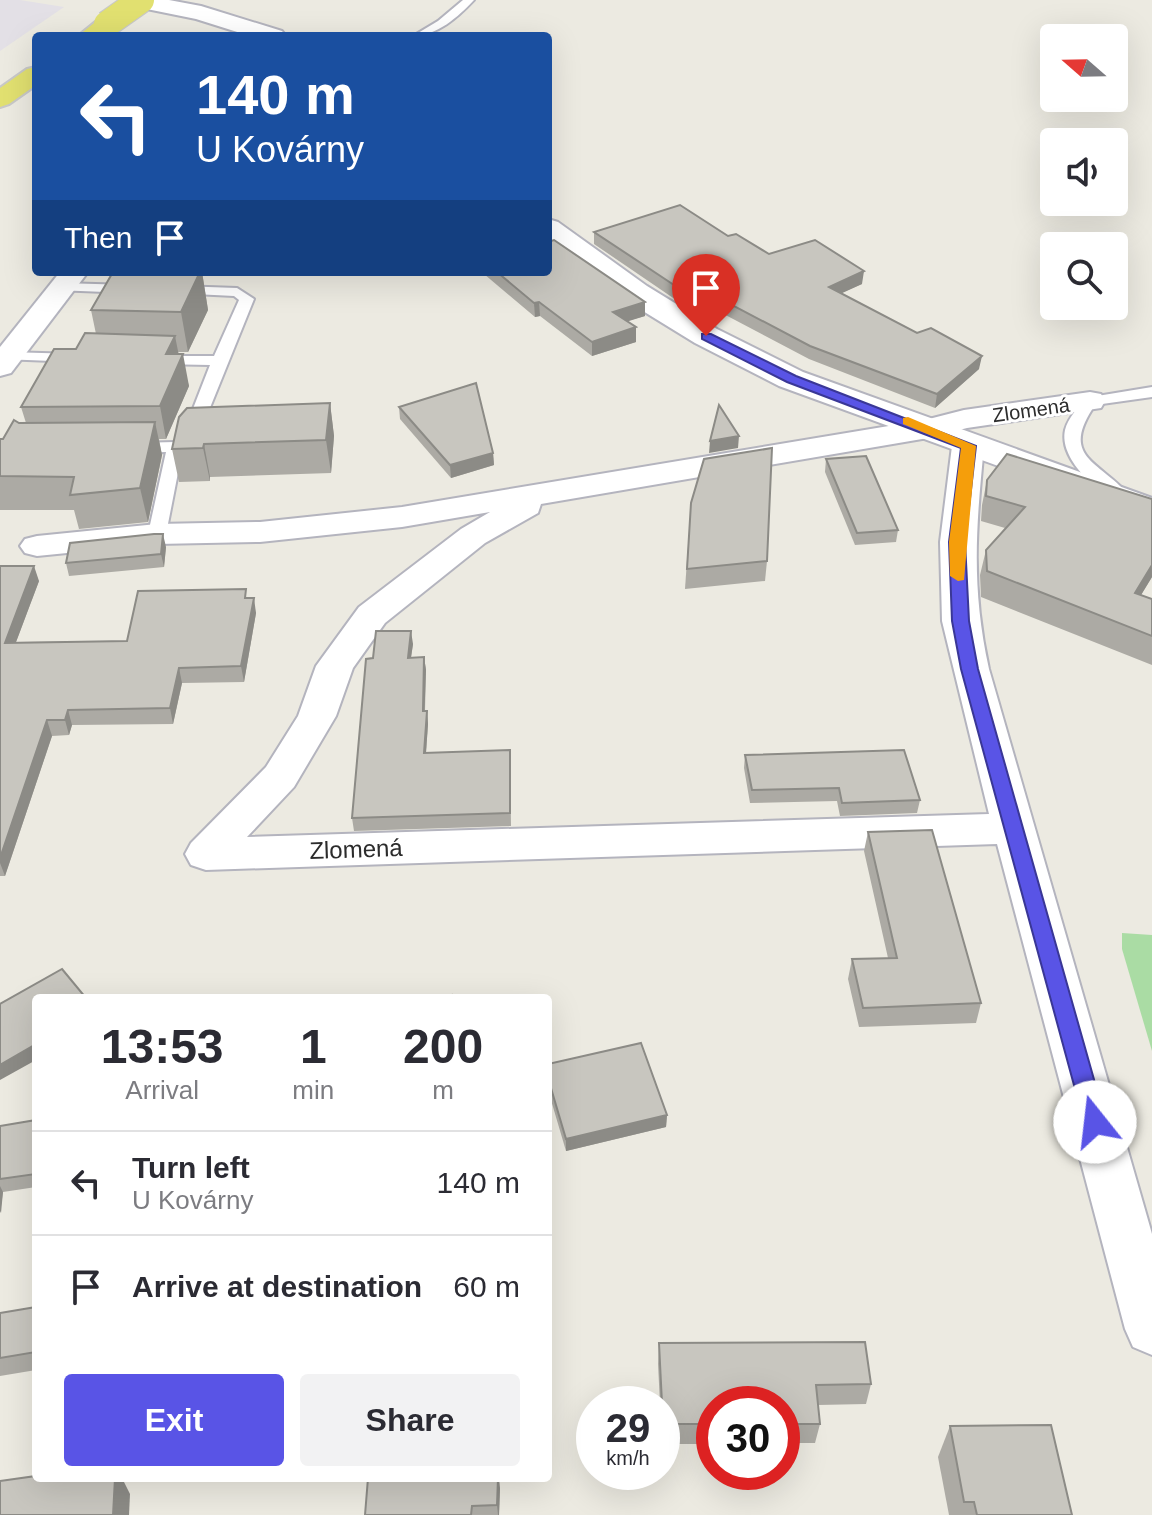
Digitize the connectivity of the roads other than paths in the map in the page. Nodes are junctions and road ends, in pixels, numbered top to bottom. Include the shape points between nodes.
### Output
1 (135, 0) edge
2 (141, 0) edge
3 (469, 0) edge
4 (99, 30) edge
5 (261, 32) edge
6 (425, 32) edge
7 (32, 77) edge
8 (0, 99) edge
9 (552, 231) edge
10 (67, 279) edge
11 (94, 358) edge
12 (141, 360) edge
13 (219, 361) junction
14 (3, 362) edge
15 (1152, 392) edge
16 (1090, 401) junction
17 (928, 429) junction
18 (968, 446) junction
19 (175, 447) junction
20 (116, 448) edge
21 (546, 494) junction
22 (1144, 508) edge
23 (157, 534) junction
24 (37, 546) dead end
25 (1013, 828) junction
26 (1152, 1329) edge

1 - 5 street
2 - 4 main road, bridge
3 - 6 lane
7 - 8 main road
9 - 17 street via 706,336 791,379
10 - 13 lane via 244,294 247,299
10 - 14 street
11 - 14 lane
12 - 13 lane
13 - 19 lane via 204,420
15 - 16 lane
16 - 17 street, Zlomená
16 - 22 lane via 1073,429 1074,452 1093,474
17 - 18 street
17 - 21 street, Zlomená
18 - 22 street
18 - 25 street via 957,542 960,621
19 - 20 lane
19 - 23 lane
21 - 23 street, Zlomená via 276,530
21 - 25 street, Zlomená via 473,536 372,615 335,666 317,716 280,777 206,854
23 - 24 street, Zlomená
25 - 26 street

